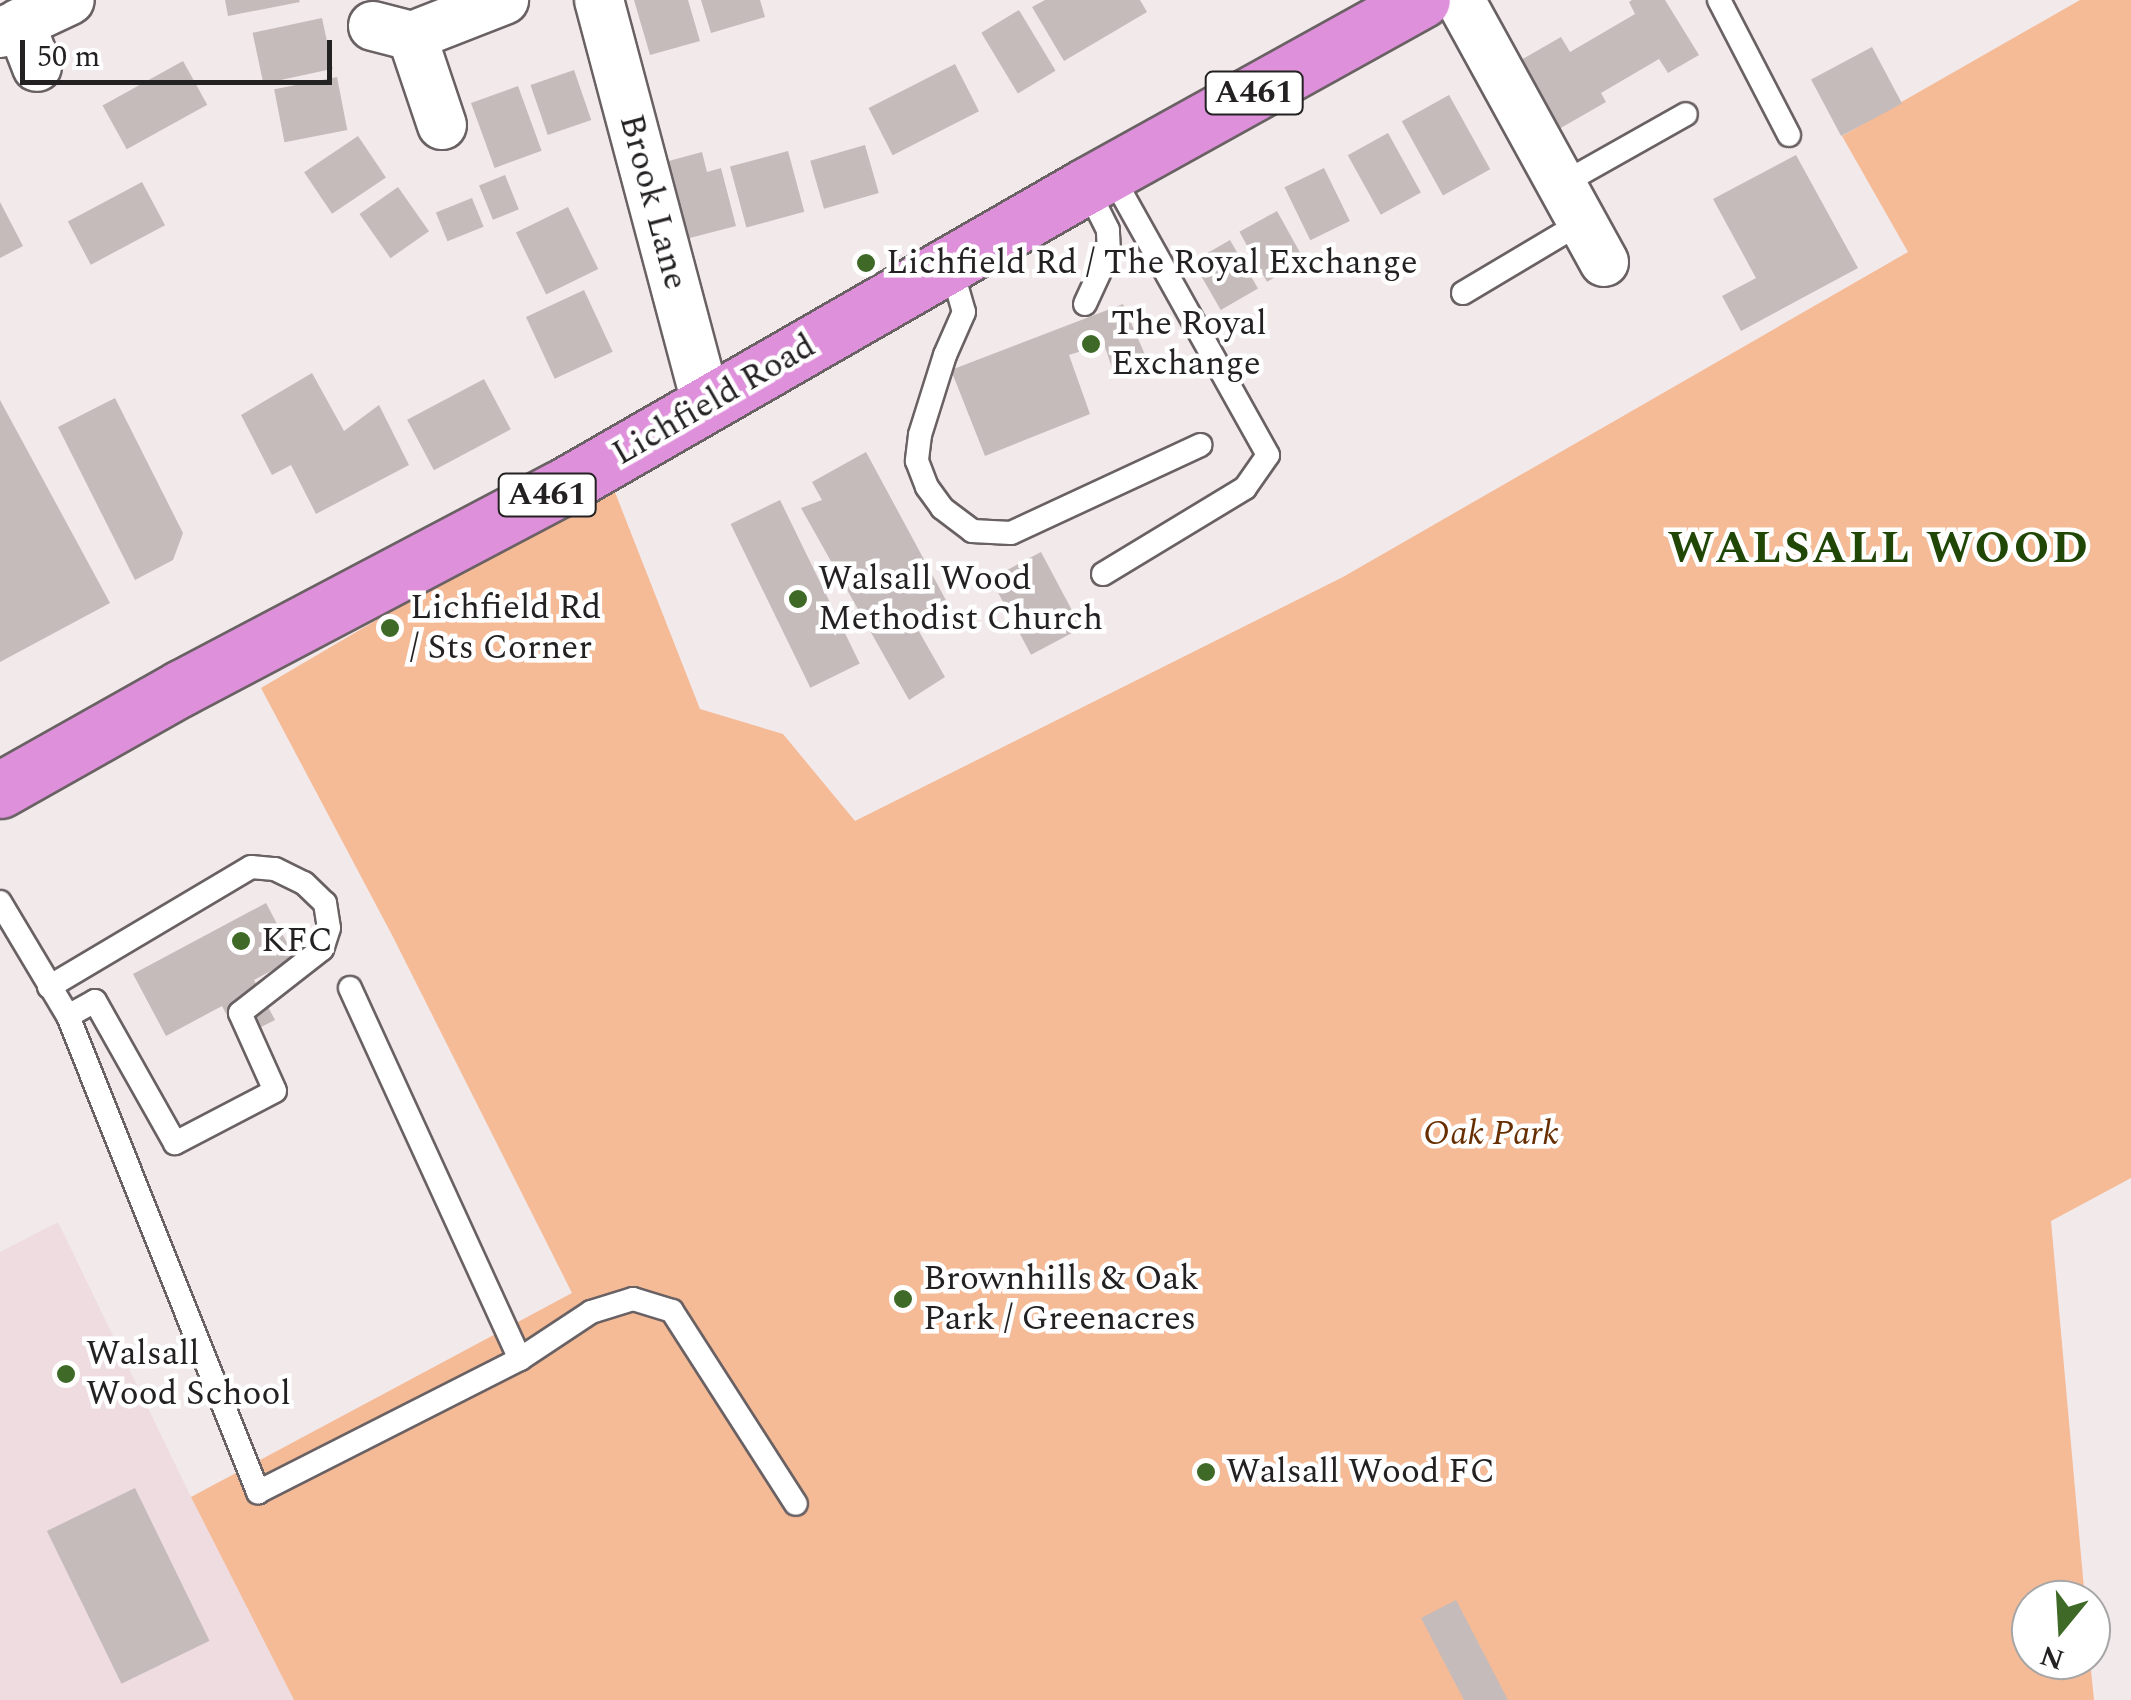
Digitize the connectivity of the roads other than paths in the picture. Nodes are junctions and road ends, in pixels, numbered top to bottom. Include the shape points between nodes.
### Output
1 (70, 0) edge
2 (504, 0) edge
3 (599, 0) edge
4 (1422, 0) edge
5 (1460, 0) edge
6 (1719, 0) edge
7 (10, 28) edge
8 (37, 67) dead end
9 (1686, 114) dead end
10 (442, 125) dead end
11 (1788, 135) dead end
12 (1098, 180) junction
13 (1583, 223) junction
14 (951, 267) junction
15 (1463, 293) dead end
16 (1085, 304) dead end
17 (706, 403) junction
18 (1201, 445) dead end
19 (1102, 574) dead end
20 (0, 790) edge
21 (0, 902) edge
22 (48, 987) junction
23 (350, 988) dead end
24 (68, 1016) junction
25 (520, 1358) junction
26 (796, 1504) dead end

1 - 7 street
2 - 10 street via 392,31
3 - 17 street, Brook Lane
4 - 12 highway, Lichfield Road / A461
5 - 13 street
6 - 11 lane
7 - 8 street
9 - 13 lane
12 - 14 highway, Lichfield Road / A461
12 - 16 lane via 1109,252
12 - 19 lane via 1268,454 1245,488
13 - 15 lane
14 - 17 highway, Lichfield Road / A461
14 - 18 lane via 964,312 944,356 917,461 942,508 972,530 1011,533
17 - 20 highway, Lichfield Road / A461
21 - 22 lane
22 - 24 lane
22 - 24 lane via 251,867 304,882 325,902 329,928 322,948 240,1012 275,1091 175,1143 94,1001
23 - 25 lane
24 - 25 lane via 258,1492
25 - 26 lane via 592,1312 633,1300 672,1310

